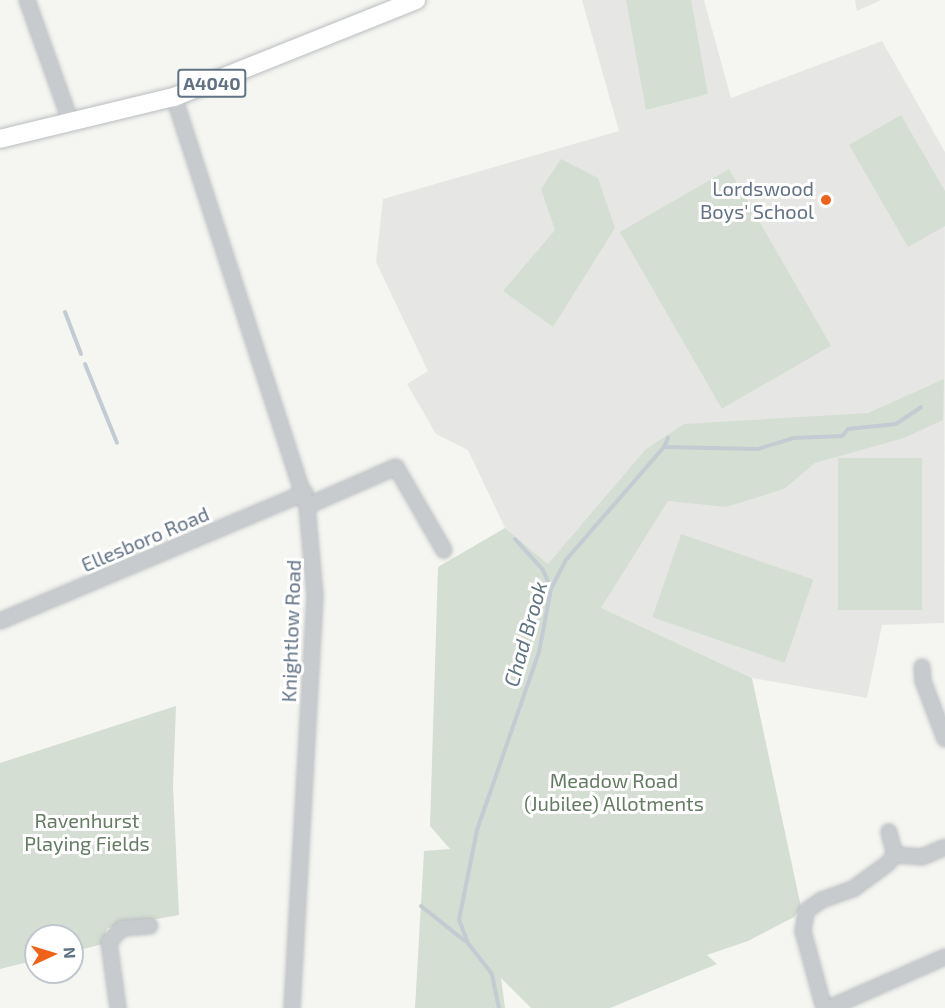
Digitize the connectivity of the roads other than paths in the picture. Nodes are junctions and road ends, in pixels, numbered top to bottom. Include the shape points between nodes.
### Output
1 (27, 0) edge
2 (416, 0) edge
3 (174, 96) junction
4 (71, 123) junction
5 (0, 139) edge
6 (306, 499) junction
7 (444, 550) dead end
8 (0, 621) edge
9 (922, 667) dead end
10 (945, 740) edge
11 (889, 832) dead end
12 (945, 848) edge
13 (895, 855) junction
14 (150, 926) dead end
15 (945, 957) edge
16 (118, 1008) edge
17 (292, 1008) edge
18 (824, 1008) edge
19 (829, 1008) edge

1 - 4 street
2 - 3 main road, A4040
3 - 4 main road, A4040
3 - 6 street, Knightlow Road
4 - 5 main road, A4040
6 - 7 street, Ellesboro Road via 402,463
6 - 8 street, Ellesboro Road
6 - 17 street, Knightlow Road via 315,596
9 - 10 street via 923,681
11 - 13 street
12 - 13 street via 922,857
13 - 18 street via 853,889 822,900 806,912 803,931
14 - 16 street via 122,928 110,942
15 - 19 street

